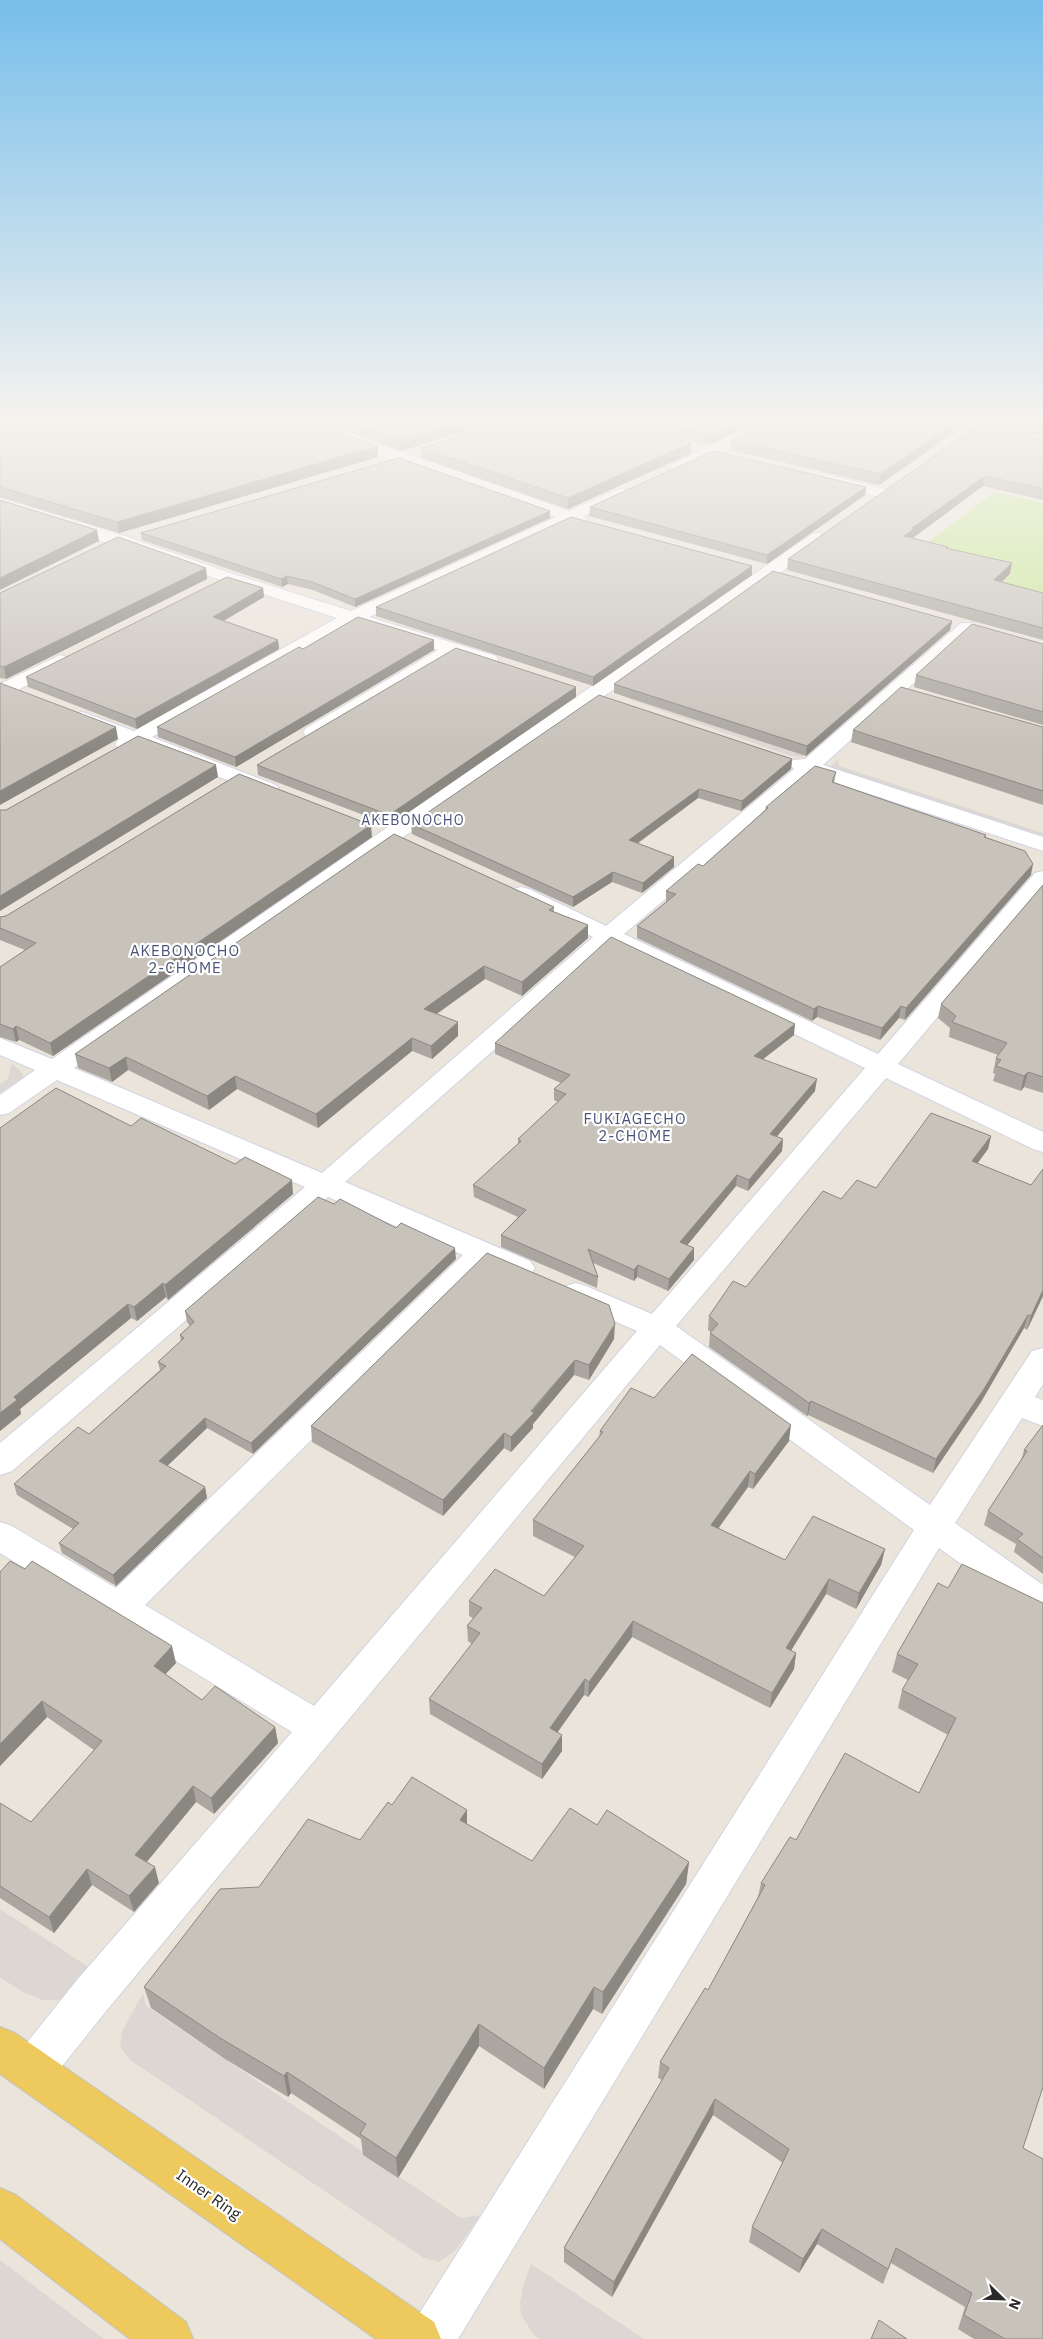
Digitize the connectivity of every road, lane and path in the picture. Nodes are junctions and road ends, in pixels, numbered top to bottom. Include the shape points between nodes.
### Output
1 (94, 532) edge
2 (147, 532) edge
3 (535, 532) edge
4 (829, 532) edge
5 (119, 540) junction
6 (102, 548) edge
7 (753, 567) edge
8 (778, 574) junction
9 (227, 578) junction
10 (200, 591) edge
11 (353, 617) junction
12 (967, 627) edge
13 (454, 648) junction
14 (77, 652) edge
15 (510, 667) edge
16 (13, 695) edge
17 (62, 710) edge
18 (135, 739) junction
19 (296, 742) edge
20 (109, 753) edge
21 (778, 757) edge
22 (262, 762) edge
23 (808, 767) junction
24 (229, 782) junction
25 (291, 797) edge
26 (363, 824) edge
27 (401, 839) junction
28 (1043, 844) edge
29 (1043, 878) edge
30 (501, 885) edge
31 (609, 935) junction
32 (0, 1046) edge
33 (880, 1065) junction
34 (55, 1069) junction
35 (0, 1107) edge
36 (1043, 1143) edge
37 (326, 1184) junction
38 (483, 1252) junction
39 (656, 1328) junction
40 (1043, 1359) edge
41 (1030, 1408) edge
42 (0, 1462) edge
43 (934, 1527) junction
44 (0, 1536) edge
45 (1043, 1604) edge
46 (119, 1608) junction
47 (318, 1728) junction
48 (16, 2059) edge
49 (0, 2212) edge
50 (169, 2339) edge
51 (417, 2339) edge
52 (431, 2339) edge

1 - 5 street
2 - 5 street
3 - 11 street
4 - 8 street
5 - 6 street
5 - 9 street
7 - 8 street
8 - 27 street via 595,695
9 - 10 street
9 - 11 street
11 - 13 street
11 - 18 street
12 - 23 street via 905,692
13 - 15 street
13 - 19 street
14 - 16 street
17 - 18 street
18 - 20 street
18 - 24 street
21 - 23 street
22 - 24 street
23 - 28 street
23 - 31 street
24 - 25 street
26 - 27 street
27 - 34 street
29 - 33 street
30 - 31 street
31 - 33 street
31 - 37 street
32 - 34 street
33 - 36 street
33 - 39 street
34 - 35 street
34 - 37 street
37 - 38 street
37 - 42 street
38 - 39 street
38 - 46 street
39 - 43 street
39 - 47 street
40 - 41 street
41 - 43 street
43 - 45 street
43 - 52 street
44 - 46 street
46 - 47 street
47 - 48 street via 92,1995
48 - 51 main road, Inner Ring
49 - 50 main road

